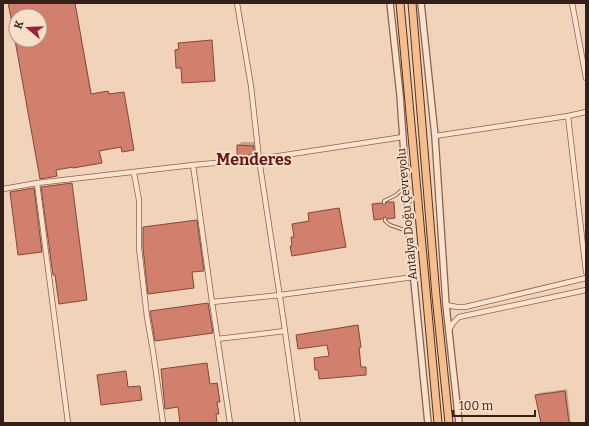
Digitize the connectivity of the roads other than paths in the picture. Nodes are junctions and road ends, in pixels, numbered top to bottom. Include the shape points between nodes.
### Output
1 (237, 3) edge
2 (390, 3) edge
3 (400, 3) edge
4 (412, 3) edge
5 (421, 3) edge
6 (572, 3) edge
7 (586, 78) edge
8 (586, 112) edge
9 (568, 116) junction
10 (435, 136) junction
11 (403, 137) junction
12 (259, 159) junction
13 (193, 165) junction
14 (134, 173) junction
15 (37, 183) junction
16 (406, 185) junction
17 (3, 189) edge
18 (384, 203) dead end
19 (385, 219) dead end
20 (410, 232) junction
21 (586, 272) edge
22 (414, 277) junction
23 (586, 278) edge
24 (586, 290) edge
25 (280, 294) junction
26 (212, 302) junction
27 (446, 305) junction
28 (449, 330) junction
29 (285, 331) junction
30 (217, 339) junction
31 (68, 423) edge
32 (162, 423) edge
33 (230, 423) edge
34 (298, 423) edge
35 (428, 423) edge
36 (438, 423) edge
37 (449, 423) edge
38 (459, 423) edge

1 - 12 street via 251,86
2 - 11 street
3 - 36 main road, Antalya Doğu Çevreyolu
4 - 37 main road, Antalya Doğu Çevreyolu
5 - 10 street
6 - 7 street
8 - 9 street
9 - 10 street
9 - 21 street
10 - 27 street
11 - 12 street
11 - 16 street
12 - 13 street
12 - 25 street
13 - 14 street
13 - 26 street
14 - 15 street
14 - 32 street via 139,200 139,248
15 - 17 street
15 - 31 street
16 - 18 lane
16 - 20 street
19 - 20 lane via 390,225
20 - 22 street
22 - 25 street
22 - 35 street
23 - 27 street via 465,307
24 - 28 street via 459,317
25 - 26 street
25 - 29 street
26 - 30 street
27 - 28 street
28 - 38 street
29 - 30 street
29 - 34 street
30 - 33 street

